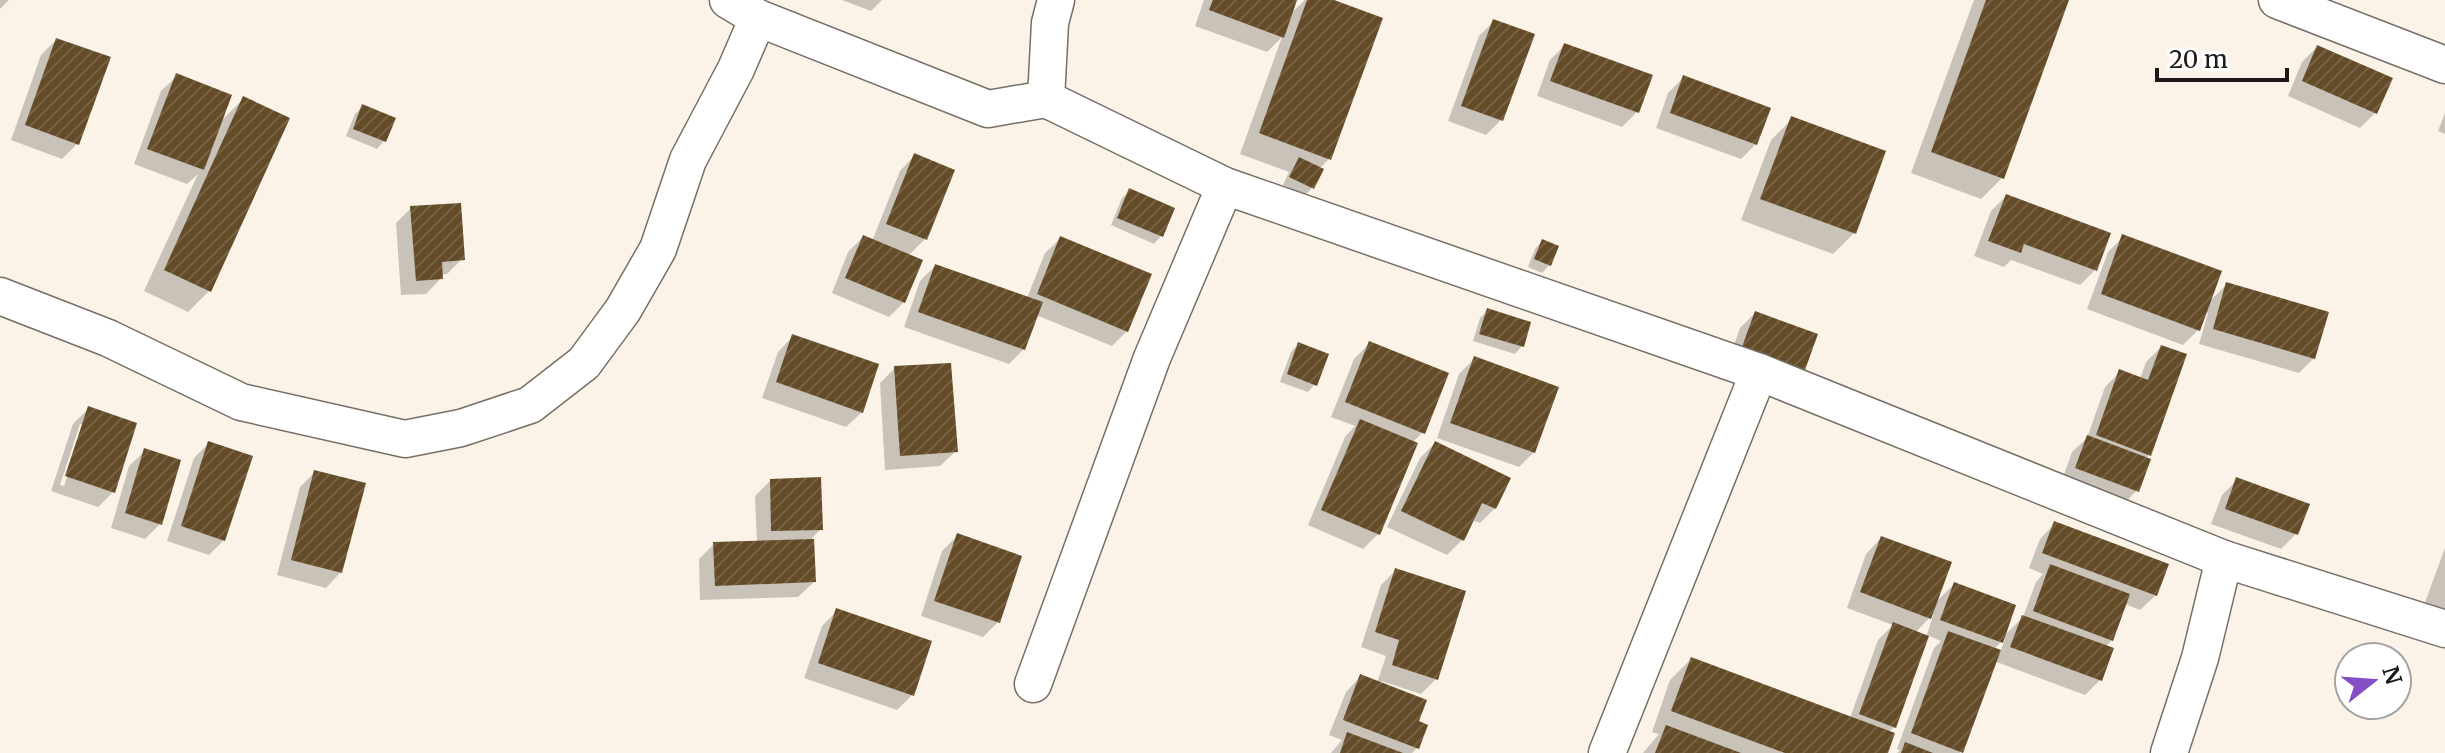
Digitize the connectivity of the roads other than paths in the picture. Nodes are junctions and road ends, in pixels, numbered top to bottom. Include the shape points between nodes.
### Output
1 (1056, 0) edge
2 (2277, 0) edge
3 (743, 9) edge
4 (2445, 65) edge
5 (1046, 99) junction
6 (1225, 186) junction
7 (0, 296) edge
8 (1759, 372) junction
9 (2224, 559) junction
10 (2445, 629) edge
11 (1033, 684) dead end
12 (1607, 753) edge
13 (2169, 753) edge

1 - 5 street
2 - 4 street
3 - 5 street via 988,109
3 - 7 street via 736,69 688,160 658,249 584,363 530,405 461,428 405,439 241,402 108,338
5 - 6 street
6 - 8 street
6 - 11 street via 1152,358
8 - 9 street
8 - 12 street
9 - 10 street
9 - 13 street

